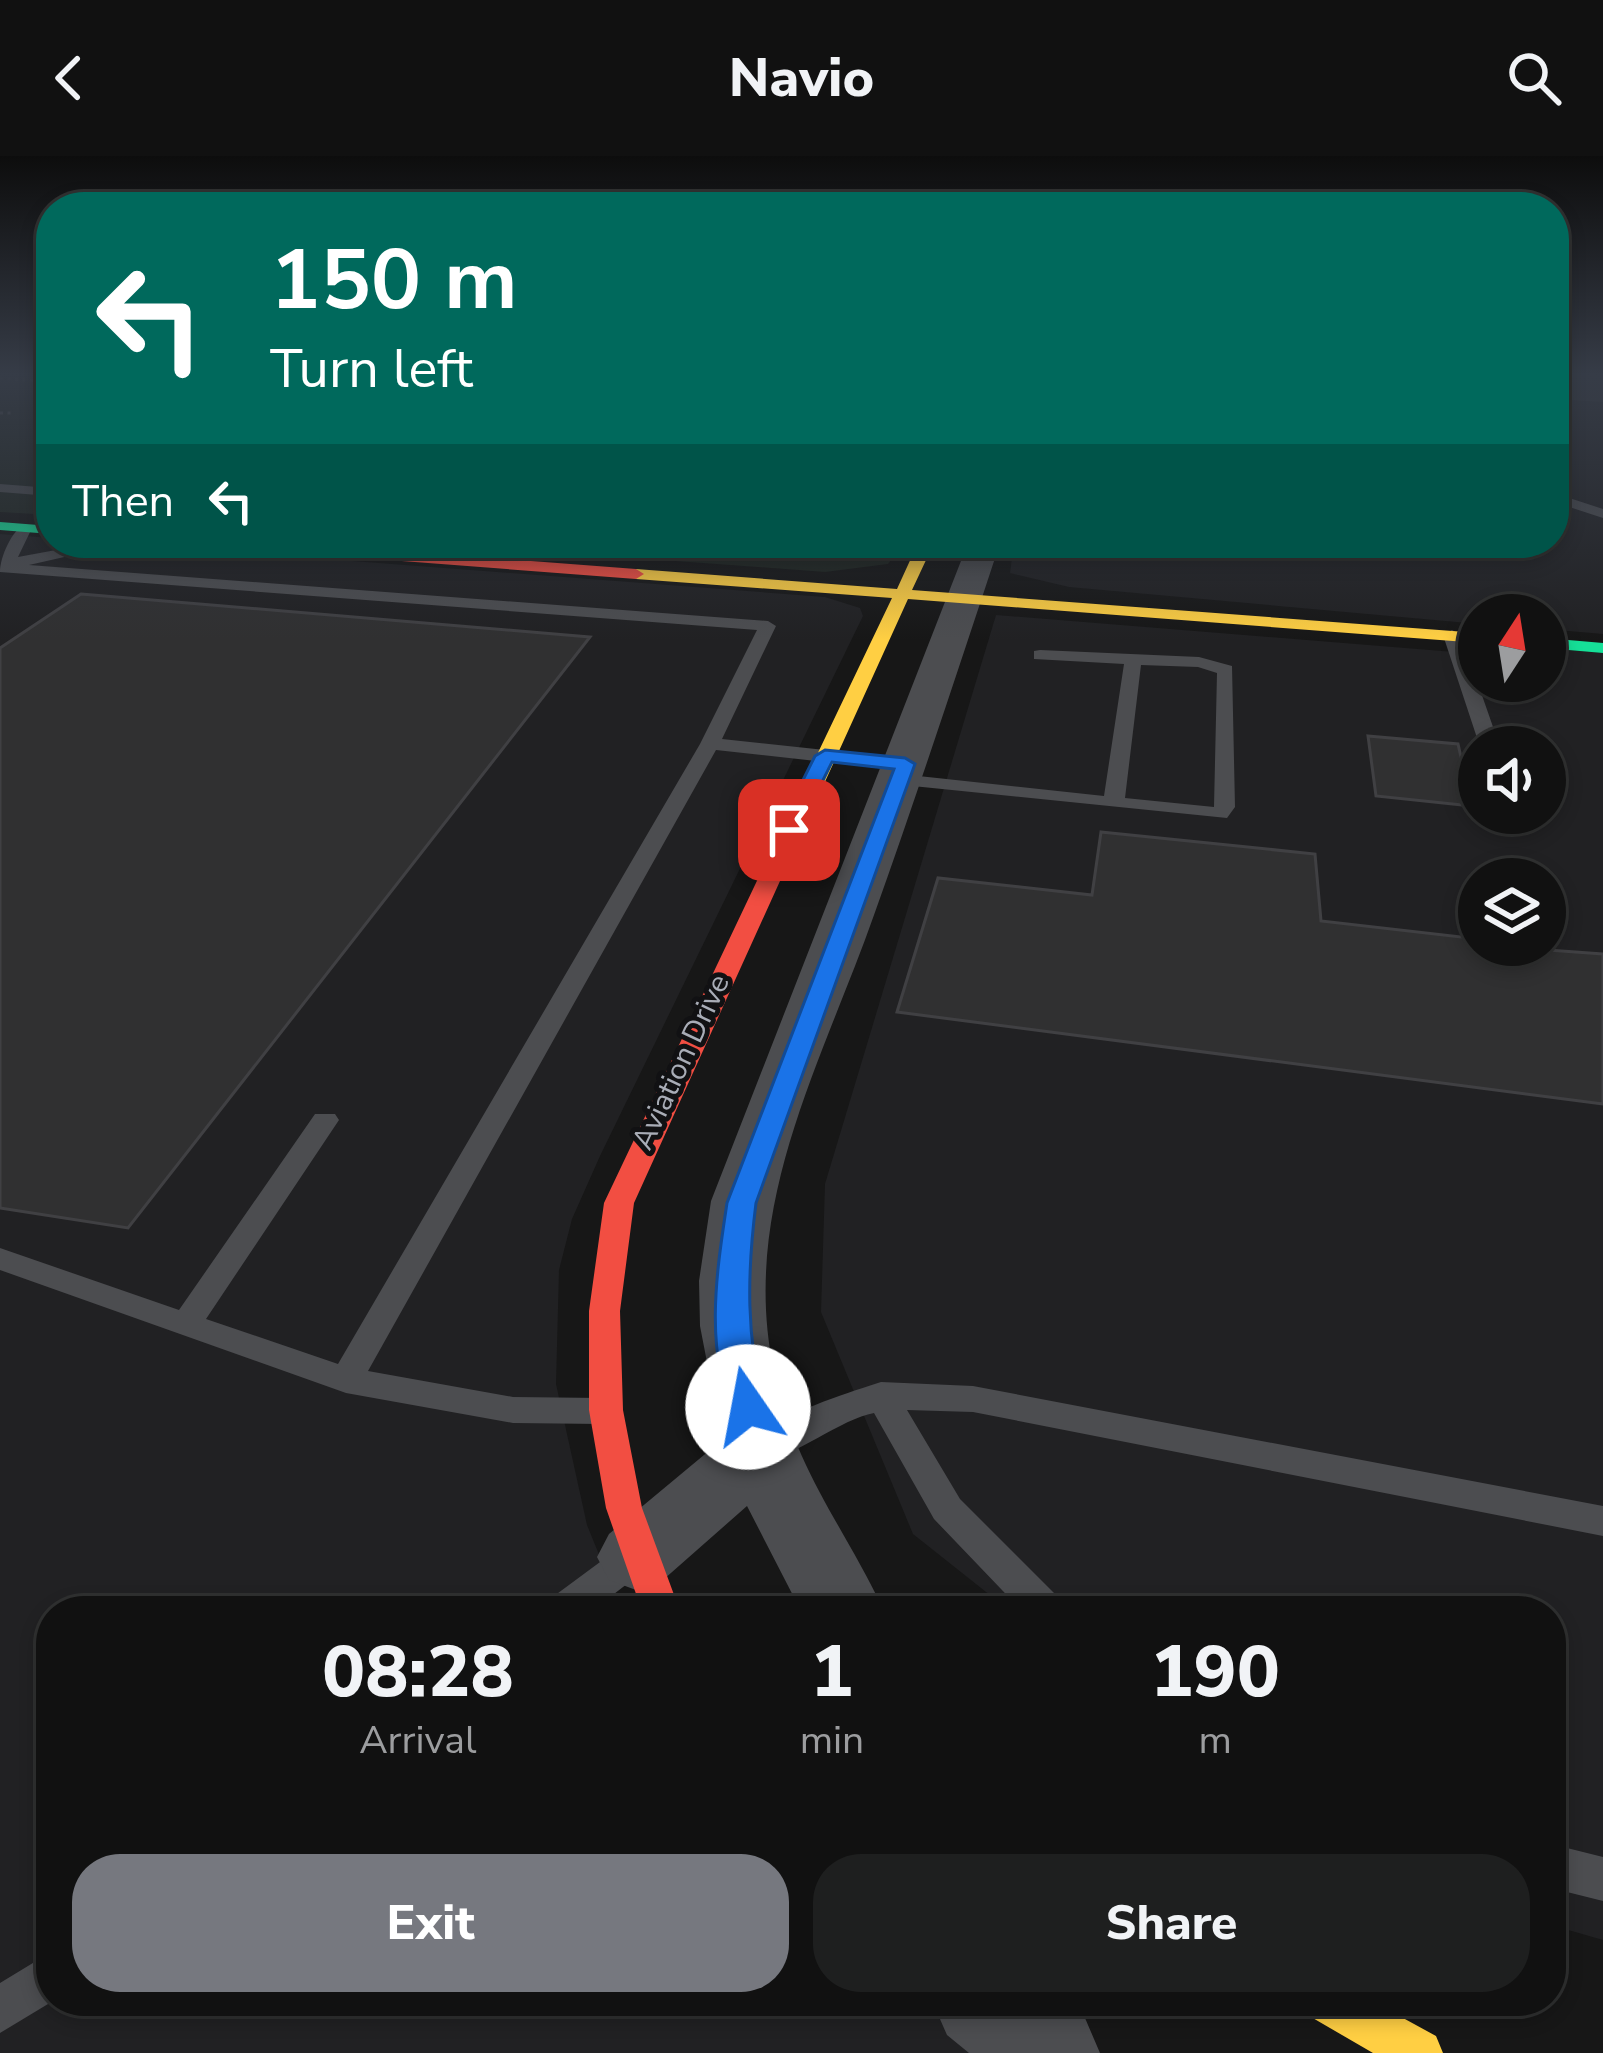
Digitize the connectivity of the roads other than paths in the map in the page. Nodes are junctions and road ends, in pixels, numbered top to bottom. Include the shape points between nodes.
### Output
1 (0, 488) edge
2 (36, 491) edge
3 (1569, 502) edge
4 (1603, 514) edge
5 (26, 528) edge
6 (43, 558) edge
7 (436, 558) edge
8 (918, 558) edge
9 (979, 558) edge
10 (3, 566) edge
11 (900, 592) junction
12 (965, 598) junction
13 (1458, 635) edge
14 (1566, 645) edge
15 (1603, 648) edge
16 (1040, 655) dead end
17 (1133, 660) junction
18 (710, 744) junction
19 (825, 756) junction
20 (903, 772) junction
21 (1114, 800) junction
22 (326, 1120) dead end
23 (0, 1259) edge
24 (186, 1324) junction
25 (346, 1380) junction
26 (881, 1395) junction
27 (602, 1411) junction
28 (759, 1452) junction
29 (1603, 1521) edge
30 (648, 1584) edge
31 (610, 1596) edge
32 (834, 1596) edge
33 (1032, 1596) edge
34 (1566, 1870) edge
35 (1603, 1880) edge
36 (36, 1985) edge
37 (0, 2010) edge
38 (1001, 2016) edge
39 (1354, 2016) edge
40 (1050, 2053) edge
41 (1419, 2053) edge

1 - 2 lane
3 - 4 lane
5 - 10 lane
6 - 10 lane
7 - 11 street
8 - 11 street, Aviation Drive
9 - 12 street
10 - 18 lane via 768,626
11 - 12 street
11 - 19 street, Aviation Drive
12 - 13 street
12 - 20 street
14 - 15 street
16 - 17 lane
17 - 21 lane
17 - 21 lane via 1226,670 1226,808 1220,814
18 - 19 lane
18 - 25 lane
19 - 20 street
19 - 27 street, Aviation Drive via 619,1203 601,1284
20 - 21 lane
20 - 28 street via 742,1203 731,1278 736,1361
22 - 24 lane
23 - 24 lane
24 - 25 lane
25 - 27 lane via 513,1410
26 - 28 lane via 833,1408
26 - 29 lane via 973,1400
26 - 33 lane via 947,1509
27 - 30 street, Aviation Drive via 607,1454
28 - 30 street
28 - 32 street
30 - 31 lane
34 - 35 lane
36 - 37 lane
38 - 40 street
39 - 41 street

